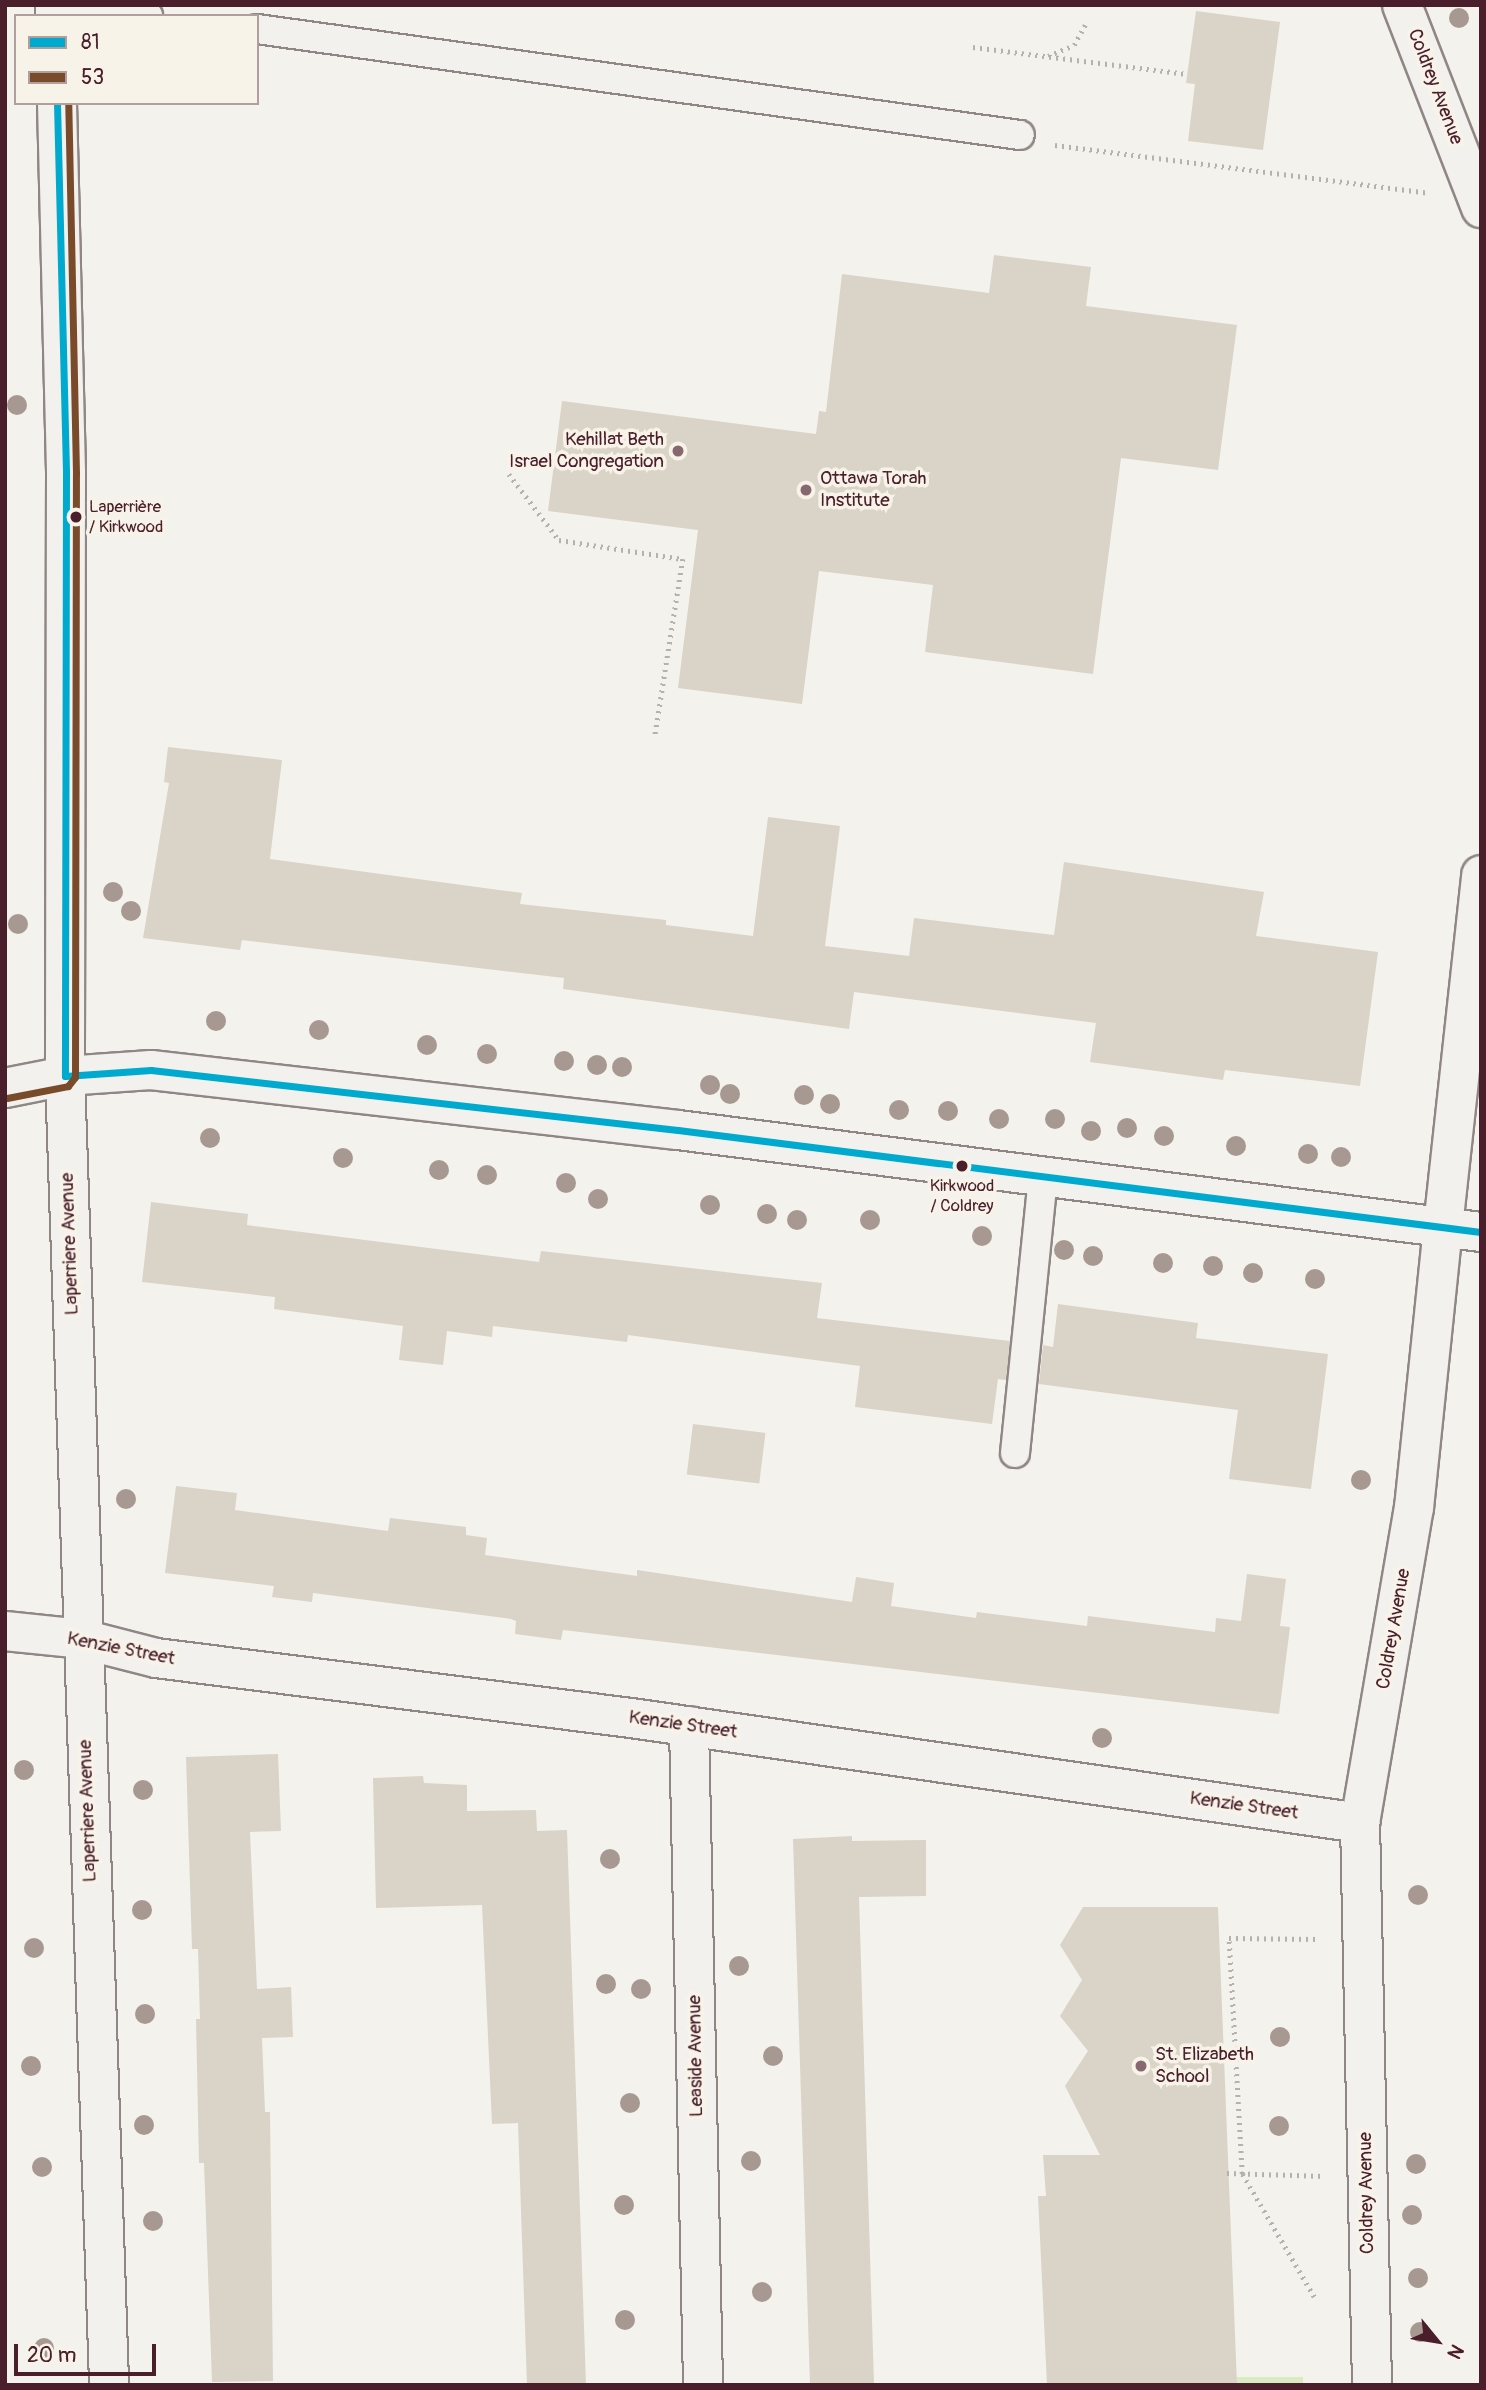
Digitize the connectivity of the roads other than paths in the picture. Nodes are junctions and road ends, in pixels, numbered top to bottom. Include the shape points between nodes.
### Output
1 (64, 5) edge
2 (1402, 5) edge
3 (133, 14) edge
4 (259, 29) edge
5 (57, 105) edge
6 (1020, 135) road end
7 (1480, 204) edge
8 (1481, 875) edge
9 (1477, 939) edge
10 (65, 1076) junction
11 (5, 1088) edge
12 (1042, 1176) junction
13 (1443, 1227) junction
14 (1481, 1232) edge
15 (1015, 1453) dead end
16 (5, 1631) edge
17 (82, 1639) junction
18 (689, 1726) junction
19 (1360, 1823) junction
20 (108, 2385) edge
21 (702, 2385) edge
22 (1372, 2385) edge

1 - 3 lane
2 - 7 street, Coldrey Avenue
4 - 6 lane
5 - 10 street, Laperriere Avenue via 66,473
8 - 9 street, Coldrey Avenue
9 - 13 street, Coldrey Avenue
10 - 11 street
10 - 12 street via 151,1070
10 - 17 street, Laperriere Avenue
12 - 13 street
12 - 15 lane
13 - 14 street
13 - 19 street, Coldrey Avenue via 1414,1508
16 - 17 street, Kenzie Street
17 - 18 street, Kenzie Street via 156,1658
17 - 20 street, Laperriere Avenue
18 - 19 street, Kenzie Street
18 - 21 street, Leaside Avenue
19 - 22 street, Coldrey Avenue

